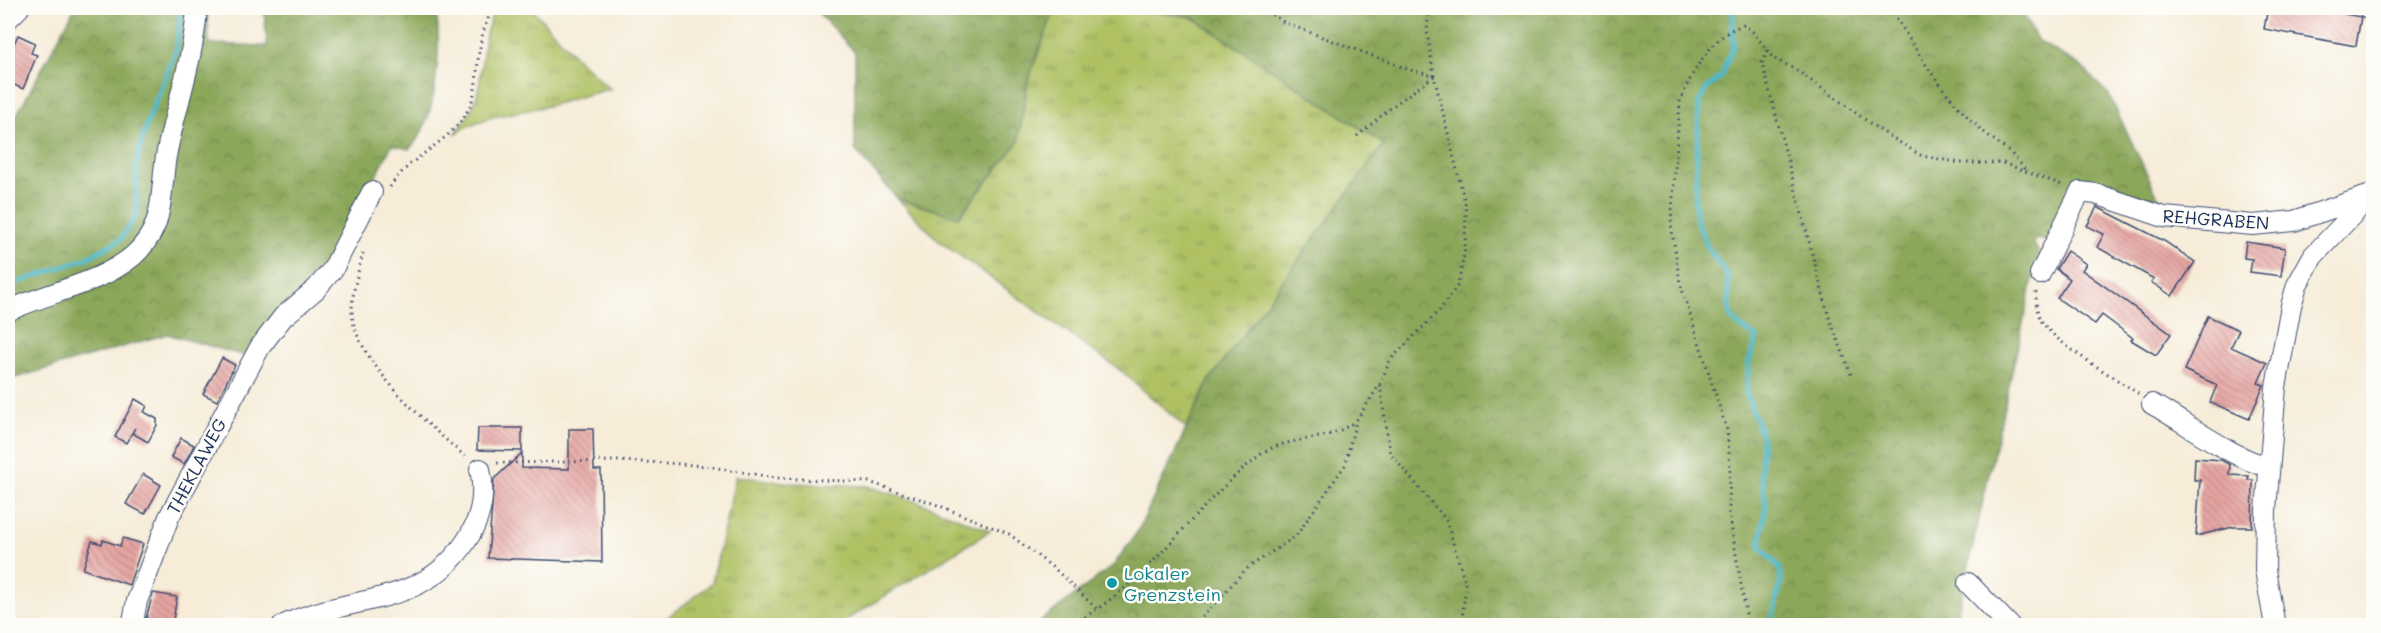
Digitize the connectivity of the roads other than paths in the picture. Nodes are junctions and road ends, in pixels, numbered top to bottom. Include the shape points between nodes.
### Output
1 (19, 8) edge
2 (197, 8) edge
3 (2368, 8) edge
4 (2373, 8) edge
5 (8, 19) edge
6 (372, 192) road end
7 (2372, 194) edge
8 (2040, 274) road end
9 (8, 311) edge
10 (2152, 404) road end
11 (2269, 466) junction
12 (480, 469) road end
13 (1968, 583) dead end
14 (132, 626) edge
15 (282, 626) edge
16 (2010, 626) edge
17 (2275, 626) edge

1 - 5 street
2 - 9 street via 156,223 146,243 112,269
3 - 4 street
6 - 14 street, THEKLAWEG via 333,269 283,317 260,347 169,517
7 - 8 street, REHGRABEN via 2294,221 2253,225 2151,215 2096,194 2080,192
7 - 11 street, REHGRABEN via 2318,250 2297,285 2277,378
10 - 11 street via 2254,463
11 - 17 street, REHGRABEN via 2264,559
12 - 15 street via 482,503 476,525 442,570 411,589 334,607
13 - 16 street

